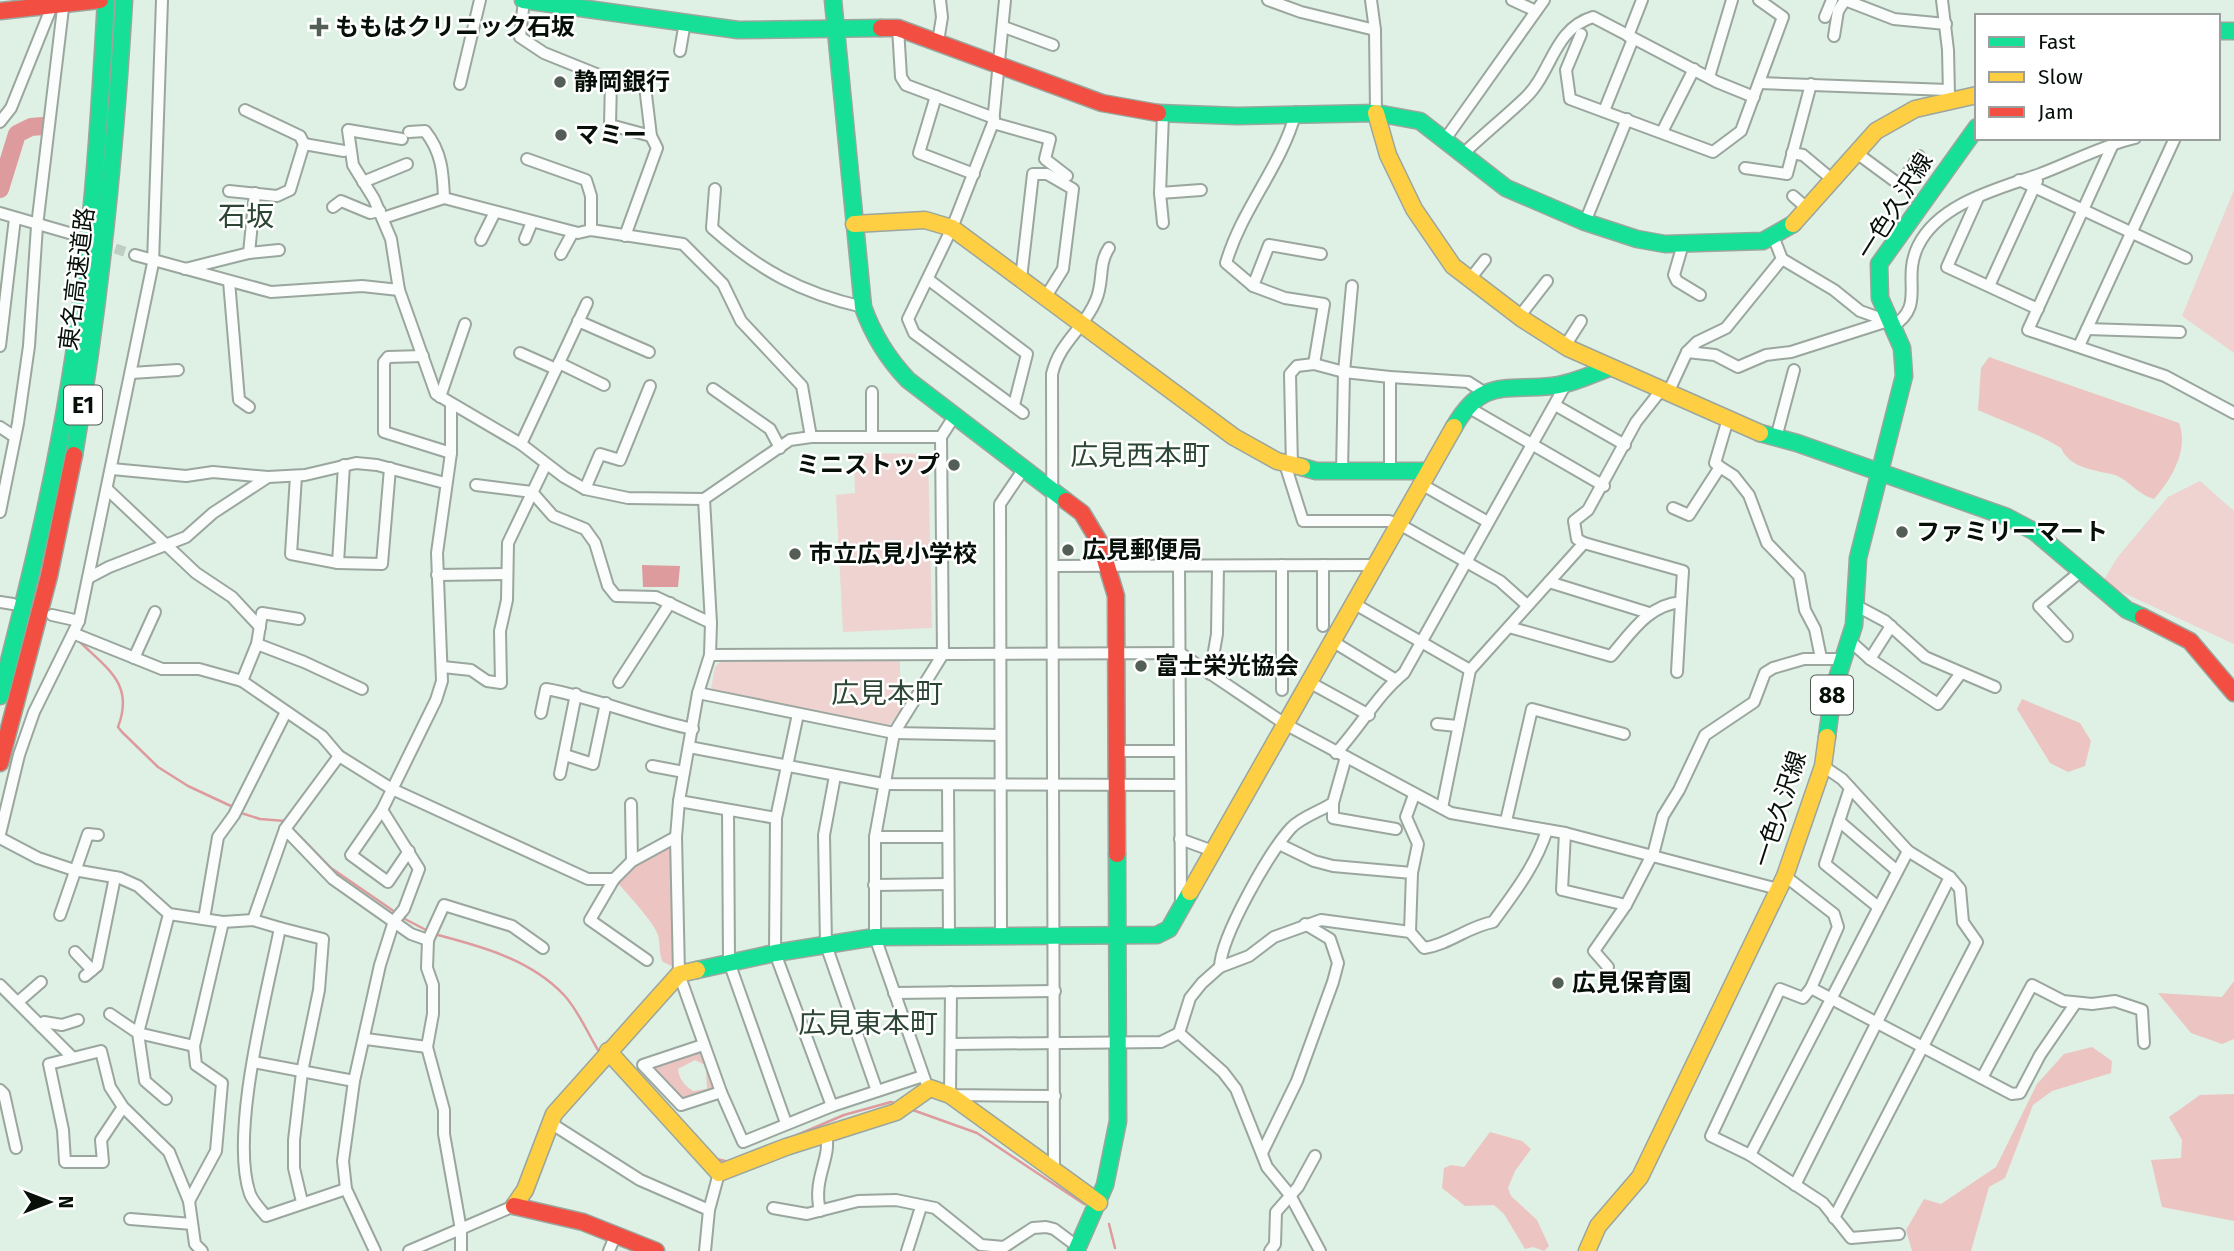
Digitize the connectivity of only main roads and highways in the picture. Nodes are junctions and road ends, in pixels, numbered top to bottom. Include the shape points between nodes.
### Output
1 (100, 0) edge
2 (106, 0) edge
3 (124, 0) edge
4 (524, 0) edge
5 (833, 0) edge
6 (549, 1) edge
7 (60, 3) edge
8 (617, 6) edge
9 (0, 11) edge
10 (836, 28) junction
11 (102, 40) junction
12 (1975, 95) edge
13 (1376, 113) junction
14 (1975, 130) edge
15 (854, 224) junction
16 (1608, 368) junction
17 (1880, 474) junction
18 (1425, 478) junction
19 (2234, 693) edge
20 (0, 696) edge
21 (0, 763) edge
22 (1118, 936) junction
23 (608, 1051) junction
24 (1099, 1203) junction
25 (1077, 1249) edge
26 (656, 1251) edge
27 (1587, 1251) edge

1 - 7 main road
1 - 11 main road
2 - 11 main road
3 - 21 main road, 東名高速道路 / E1 via 107,238 82,408 36,634
4 - 6 main road
5 - 10 main road
6 - 8 main road
7 - 9 main road
8 - 10 main road via 738,30
10 - 13 main road via 898,28 1102,103 1163,114
10 - 15 main road
11 - 20 main road, 東名高速道路 / E1 via 102,97 79,315 61,431
12 - 13 main road via 1949,96 1894,119 1876,131 1790,228 1743,243 1637,239 1585,222 1506,188 1420,121
13 - 16 main road via 1388,155 1414,209 1452,266 1520,317
14 - 17 main road, 一色久沢線 / 88 via 1879,264 1875,282 1903,351 1904,376
15 - 18 main road via 925,220 952,228 1234,437 1288,465 1316,471 1390,471
15 - 22 main road via 863,307 893,365 1082,513 1112,566 1117,653
16 - 17 main road via 1776,438
16 - 18 main road via 1567,382 1482,391 1466,406
17 - 19 main road via 2007,517 2035,533 2127,610 2190,641
17 - 27 main road, 一色久沢線 / 88 via 1856,569 1849,640 1833,691 1823,766 1781,882 1640,1177 1598,1226
18 - 22 main road via 1169,929 1157,935
22 - 23 main road via 875,937 729,962 679,974
22 - 24 main road via 1115,1142
23 - 24 main road via 719,1173 826,1134 865,1129 896,1112 927,1082
23 - 26 main road via 549,1122 525,1190 514,1206 583,1222
24 - 25 main road

